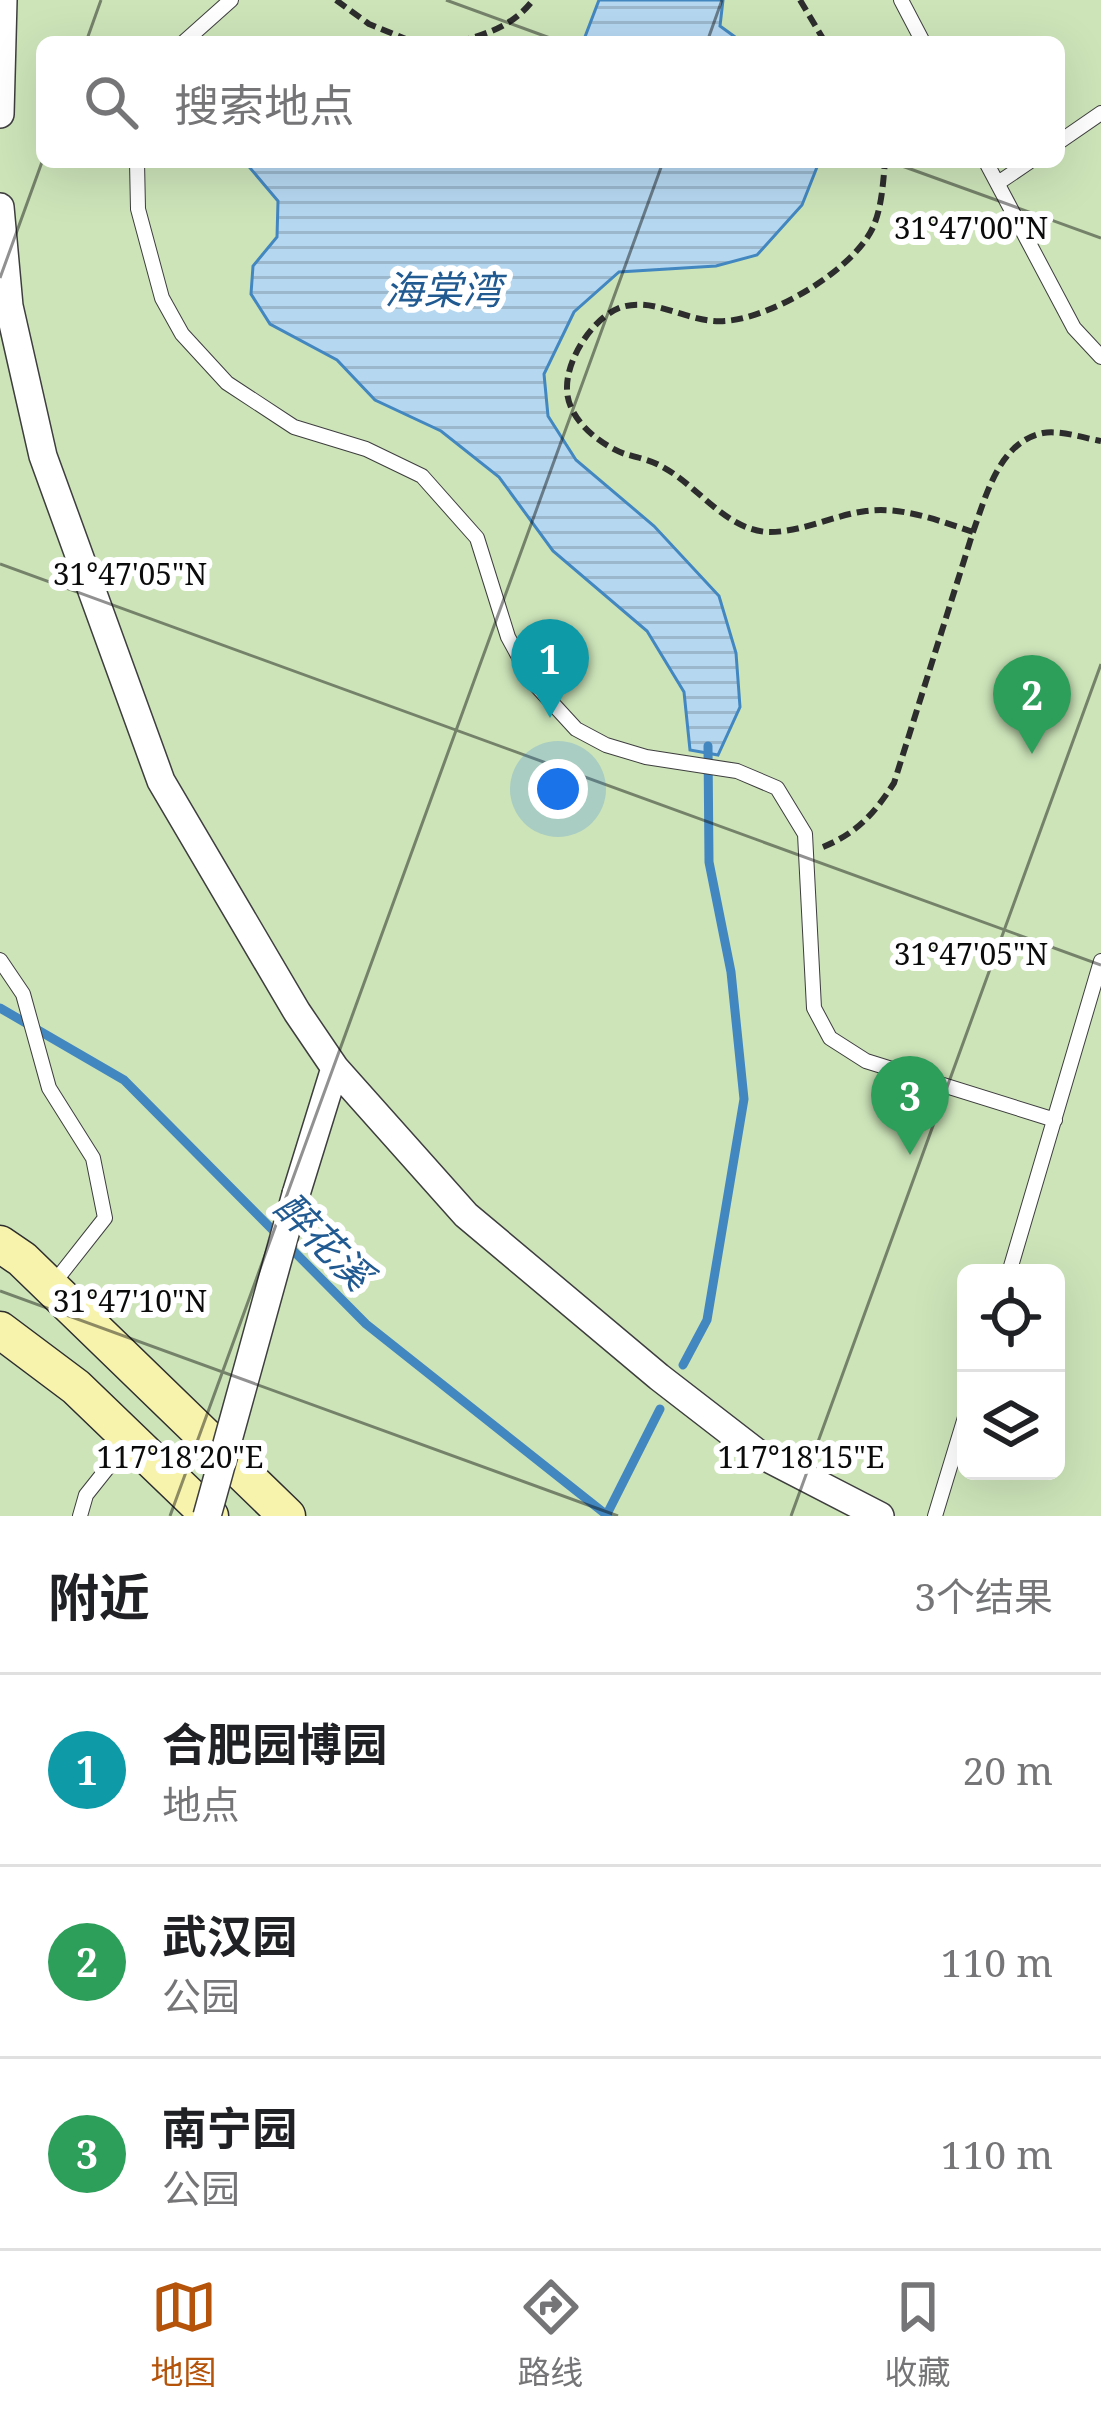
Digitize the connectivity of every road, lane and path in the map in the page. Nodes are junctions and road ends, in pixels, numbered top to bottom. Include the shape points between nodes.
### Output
1 (4, 0) edge
2 (231, 0) edge
3 (336, 0) edge
4 (532, 0) edge
5 (800, 0) edge
6 (901, 0) edge
7 (191, 36) edge
8 (398, 36) edge
9 (480, 36) edge
10 (821, 36) edge
11 (920, 36) edge
12 (1101, 113) edge
13 (0, 114) edge
14 (1065, 138) edge
15 (137, 168) edge
16 (884, 168) edge
17 (989, 168) edge
18 (1020, 168) edge
19 (998, 183) junction
20 (0, 208) edge
21 (1101, 357) edge
22 (1101, 441) edge
23 (973, 532) junction
24 (806, 854) junction
25 (0, 960) edge
26 (1101, 961) edge
27 (335, 1068) junction
28 (1055, 1120) junction
29 (11, 1251) edge
30 (1012, 1264) edge
31 (50, 1287) junction
32 (0, 1330) edge
33 (130, 1440) junction
34 (957, 1444) edge
35 (80, 1516) edge
36 (208, 1516) edge
37 (287, 1516) edge
38 (880, 1516) edge
39 (935, 1516) edge

1 - 13 street
2 - 7 lane
3 - 8 path
4 - 9 path via 518,19
5 - 10 path
6 - 11 lane
12 - 14 lane
15 - 24 lane via 137,209 161,298 227,383 295,427 422,476 477,538 508,637 532,681 576,729 646,757 737,771 777,788 805,834
16 - 23 path via 873,228 842,267 780,305 726,322 641,302 614,310 591,330 566,391 604,447 661,466 733,520 766,532 868,510
17 - 19 lane
18 - 19 lane
19 - 21 lane via 1074,328
20 - 27 street via 9,306 43,456 161,781
22 - 23 path via 1047,432 1022,441 993,478
23 - 24 path via 894,783 850,836
24 - 28 lane via 814,1008 830,1039 866,1060
25 - 31 lane via 26,1004 49,1088 93,1158 105,1218
26 - 28 lane
27 - 36 street, bridge
27 - 38 street via 466,1215 659,1378 756,1452
28 - 30 lane
29 - 31 main road
31 - 37 main road
32 - 33 main road
33 - 35 lane via 86,1495
33 - 36 main road
34 - 39 lane

